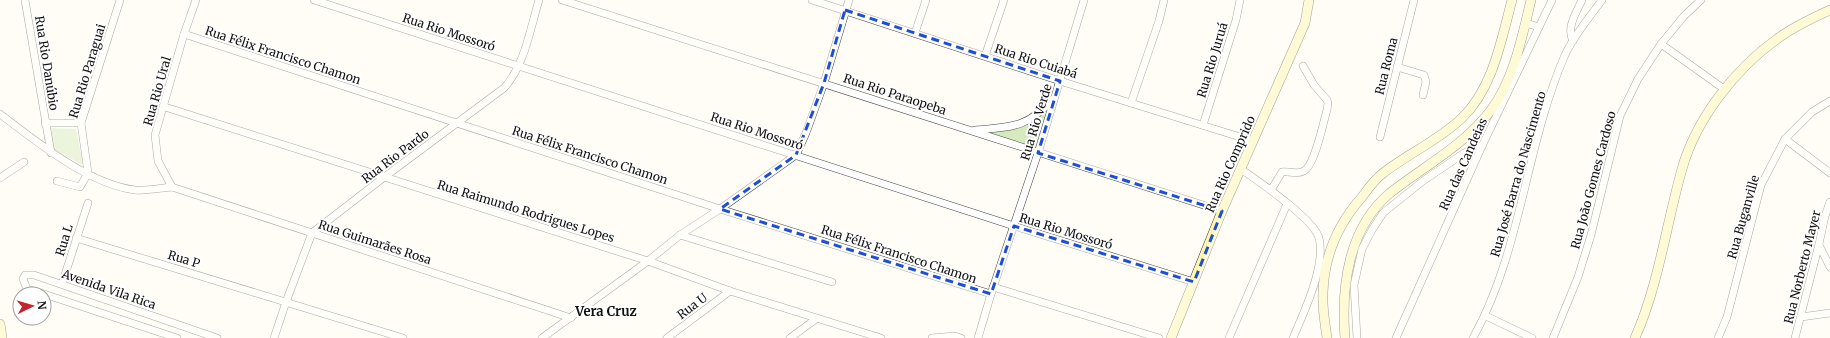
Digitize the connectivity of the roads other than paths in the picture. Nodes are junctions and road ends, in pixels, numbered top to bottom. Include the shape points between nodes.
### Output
1 (25, 0) edge
2 (120, 0) edge
3 (196, 0) edge
4 (314, 0) edge
5 (539, 0) edge
6 (562, 0) edge
7 (812, 0) edge
8 (849, 0) edge
9 (926, 0) edge
10 (1004, 0) edge
11 (1084, 0) edge
12 (1164, 0) edge
13 (1240, 0) edge
14 (1309, 0) edge
15 (1414, 0) edge
16 (1512, 0) edge
17 (1552, 0) edge
18 (1582, 0) edge
19 (1602, 0) edge
20 (1701, 0) edge
21 (1531, 1) edge
22 (845, 10) junction
23 (1830, 10) edge
24 (1526, 23) junction
25 (1539, 27) junction
26 (915, 33) junction
27 (184, 34) junction
28 (1573, 41) junction
29 (1661, 44) junction
30 (985, 56) junction
31 (519, 66) junction
32 (1304, 66) dead end
33 (1398, 67) junction
34 (1060, 81) junction
35 (824, 83) junction
36 (1724, 89) junction
37 (1423, 95) dead end
38 (1054, 97) junction
39 (1830, 101) edge
40 (1132, 103) junction
41 (165, 107) junction
42 (0, 114) edge
43 (46, 123) junction
44 (81, 123) junction
45 (456, 124) junction
46 (1203, 125) junction
47 (971, 130) junction
48 (1380, 137) dead end
49 (1785, 139) junction
50 (1254, 141) junction
51 (1482, 146) junction
52 (51, 152) junction
53 (1038, 153) junction
54 (796, 155) junction
55 (24, 162) dead end
56 (1241, 169) junction
57 (88, 173) junction
58 (1830, 173) edge
59 (0, 178) edge
60 (384, 178) junction
61 (57, 181) dead end
62 (172, 187) junction
63 (1271, 190) junction
64 (1830, 202) edge
65 (88, 203) dead end
66 (1287, 204) junction
67 (720, 209) junction
68 (1222, 211) junction
69 (1014, 226) junction
70 (312, 233) junction
71 (680, 235) junction
72 (76, 238) junction
73 (1819, 244) junction
74 (648, 261) junction
75 (1830, 267) edge
76 (832, 282) dead end
77 (1194, 282) junction
78 (62, 284) junction
79 (25, 286) edge
80 (730, 291) junction
81 (992, 291) junction
82 (52, 297) edge
83 (286, 302) junction
84 (1830, 313) edge
85 (1486, 316) junction
86 (1802, 317) junction
87 (571, 318) junction
88 (816, 319) junction
89 (0, 324) edge
90 (2, 338) edge
91 (177, 338) edge
92 (217, 338) edge
93 (274, 338) edge
94 (403, 338) edge
95 (542, 338) edge
96 (667, 338) edge
97 (790, 338) edge
98 (881, 338) edge
99 (932, 338) edge
100 (961, 338) edge
101 (978, 338) edge
102 (1159, 338) edge
103 (1170, 338) edge
104 (1229, 338) edge
105 (1293, 338) edge
106 (1327, 338) edge
107 (1345, 338) edge
108 (1357, 338) edge
109 (1396, 338) edge
110 (1474, 338) edge
111 (1532, 338) edge
112 (1553, 338) edge
113 (1635, 338) edge
114 (1718, 338) edge
115 (1795, 338) edge

1 - 43 street, Rua Rio Danúbio
2 - 44 street, Rua Rio Paraguai
3 - 27 street, Rua Rio Ural
4 - 31 street, Rua Rio Mossoró
5 - 31 street, Rua Rio Pardo
6 - 35 street, Rua Rio Paraopeba
7 - 22 street, Rua Rio Cuiabá
8 - 22 street
9 - 26 street
10 - 30 street
11 - 34 street, Rua Rio Verde
12 - 40 street
13 - 46 street, Rua Rio Juruá
14 - 50 street, Rua Rio Comprido via 1305,23
15 - 33 street, Rua Roma
16 - 106 street via 1496,61 1487,82 1462,118 1381,174 1350,210 1339,228 1330,252 1323,293
17 - 25 street, Rua das Candeias
18 - 28 street via 1571,26 1570,36
19 - 28 street, Rua José Barra do Nascimento
20 - 29 street, Rua João Gomes Cardoso
21 - 24 street
22 - 26 street, Rua Rio Cuiabá
22 - 35 street
23 - 36 street via 1777,39
24 - 25 street
24 - 107 street via 1504,88 1491,110 1474,130 1455,146 1389,194 1366,221 1354,245 1346,279
25 - 51 street, Rua das Candeias
26 - 30 street, Rua Rio Cuiabá
27 - 41 street, Rua Rio Ural
27 - 45 street, Rua Félix Francisco Chamon
28 - 85 street, Rua José Barra do Nascimento via 1565,55 1541,123 1515,232
29 - 36 street
29 - 112 street, Rua João Gomes Cardoso via 1638,79 1620,116 1578,277
30 - 34 street, Rua Rio Cuiabá
31 - 45 street, Rua Rio Pardo via 512,80 504,88
31 - 54 street, Rua Rio Mossoró
32 - 63 street via 1314,85 1327,100 1327,110 1313,159 1308,167 1300,172 1282,172
33 - 37 street via 1424,74 1426,82
33 - 48 street, Rua Roma
34 - 38 street, Rua Rio Verde
34 - 40 street, Rua Rio Cuiabá
35 - 47 street, Rua Rio Paraopeba
35 - 54 street
36 - 113 street via 1699,128 1682,167 1658,272
38 - 47 street via 1035,117 1025,122 1004,128
38 - 53 street, Rua Rio Verde
39 - 49 street, Rua Buganville via 1812,112
40 - 46 street, Rua Rio Cuiabá
41 - 60 street, Rua Raimundo Rodrigues Lopes
41 - 62 street, Rua Rio Ural via 156,135 155,148 158,161
42 - 52 street
43 - 44 street
43 - 52 street, Rua Rio Danúbio
44 - 57 street, Rua Rio Paraguai
45 - 60 street, Rua Rio Pardo
45 - 67 street, Rua Félix Francisco Chamon
46 - 50 street, Rua Rio Cuiabá
47 - 53 street, Rua Rio Paraopeba
49 - 58 street
49 - 114 street, Rua Buganville via 1761,185 1727,318
50 - 56 street, Rua Rio Comprido
51 - 108 street via 1464,153 1383,213 1362,249 1354,285
51 - 109 street, Rua das Candeias
52 - 57 street
53 - 68 street, Rua Rio Paraopeba
53 - 69 street, Rua Rio Verde
54 - 67 street
54 - 69 street, Rua Rio Mossoró
55 - 59 street
56 - 63 street
56 - 68 street, Rua Rio Comprido
57 - 61 street via 80,187
57 - 62 street via 103,182 136,190
60 - 70 street, Rua Rio Pardo
60 - 74 street, Rua Raimundo Rodrigues Lopes
62 - 70 street, Rua Guimarães Rosa
63 - 66 street
64 - 73 street, Rua Norberto Mayer
65 - 72 street, Rua L
66 - 104 street
66 - 105 street via 1312,226 1319,237 1320,251 1314,287
67 - 71 street
67 - 81 street, Rua Félix Francisco Chamon
68 - 77 street, Rua Rio Comprido
69 - 77 street, Rua Rio Mossoró
69 - 81 street, Rua Rio Verde
70 - 83 street
70 - 87 street, Rua Guimarães Rosa
71 - 74 street
71 - 76 street
72 - 78 street, Rua L
72 - 83 street, Rua P
73 - 75 street
73 - 86 street, Rua Norberto Mayer
74 - 80 street, Rua Raimundo Rodrigues Lopes
74 - 87 street
77 - 103 street, Rua Rio Comprido
78 - 79 street, Avenida Vila Rica via 34,275 25,275 23,279
78 - 92 street, Avenida Vila Rica
80 - 88 street, Rua Raimundo Rodrigues Lopes
80 - 96 street, Rua U
81 - 101 street, Rua Rio Verde
81 - 102 street, Rua Félix Francisco Chamon
82 - 91 street, Avenida Vila Rica
83 - 93 street
83 - 94 street, Rua P
84 - 86 street
85 - 110 street, Rua José Barra do Nascimento
85 - 111 street
86 - 115 street, Rua Norberto Mayer
87 - 95 street
88 - 97 street
88 - 98 street, Rua Raimundo Rodrigues Lopes
89 - 90 street
99 - 100 street

